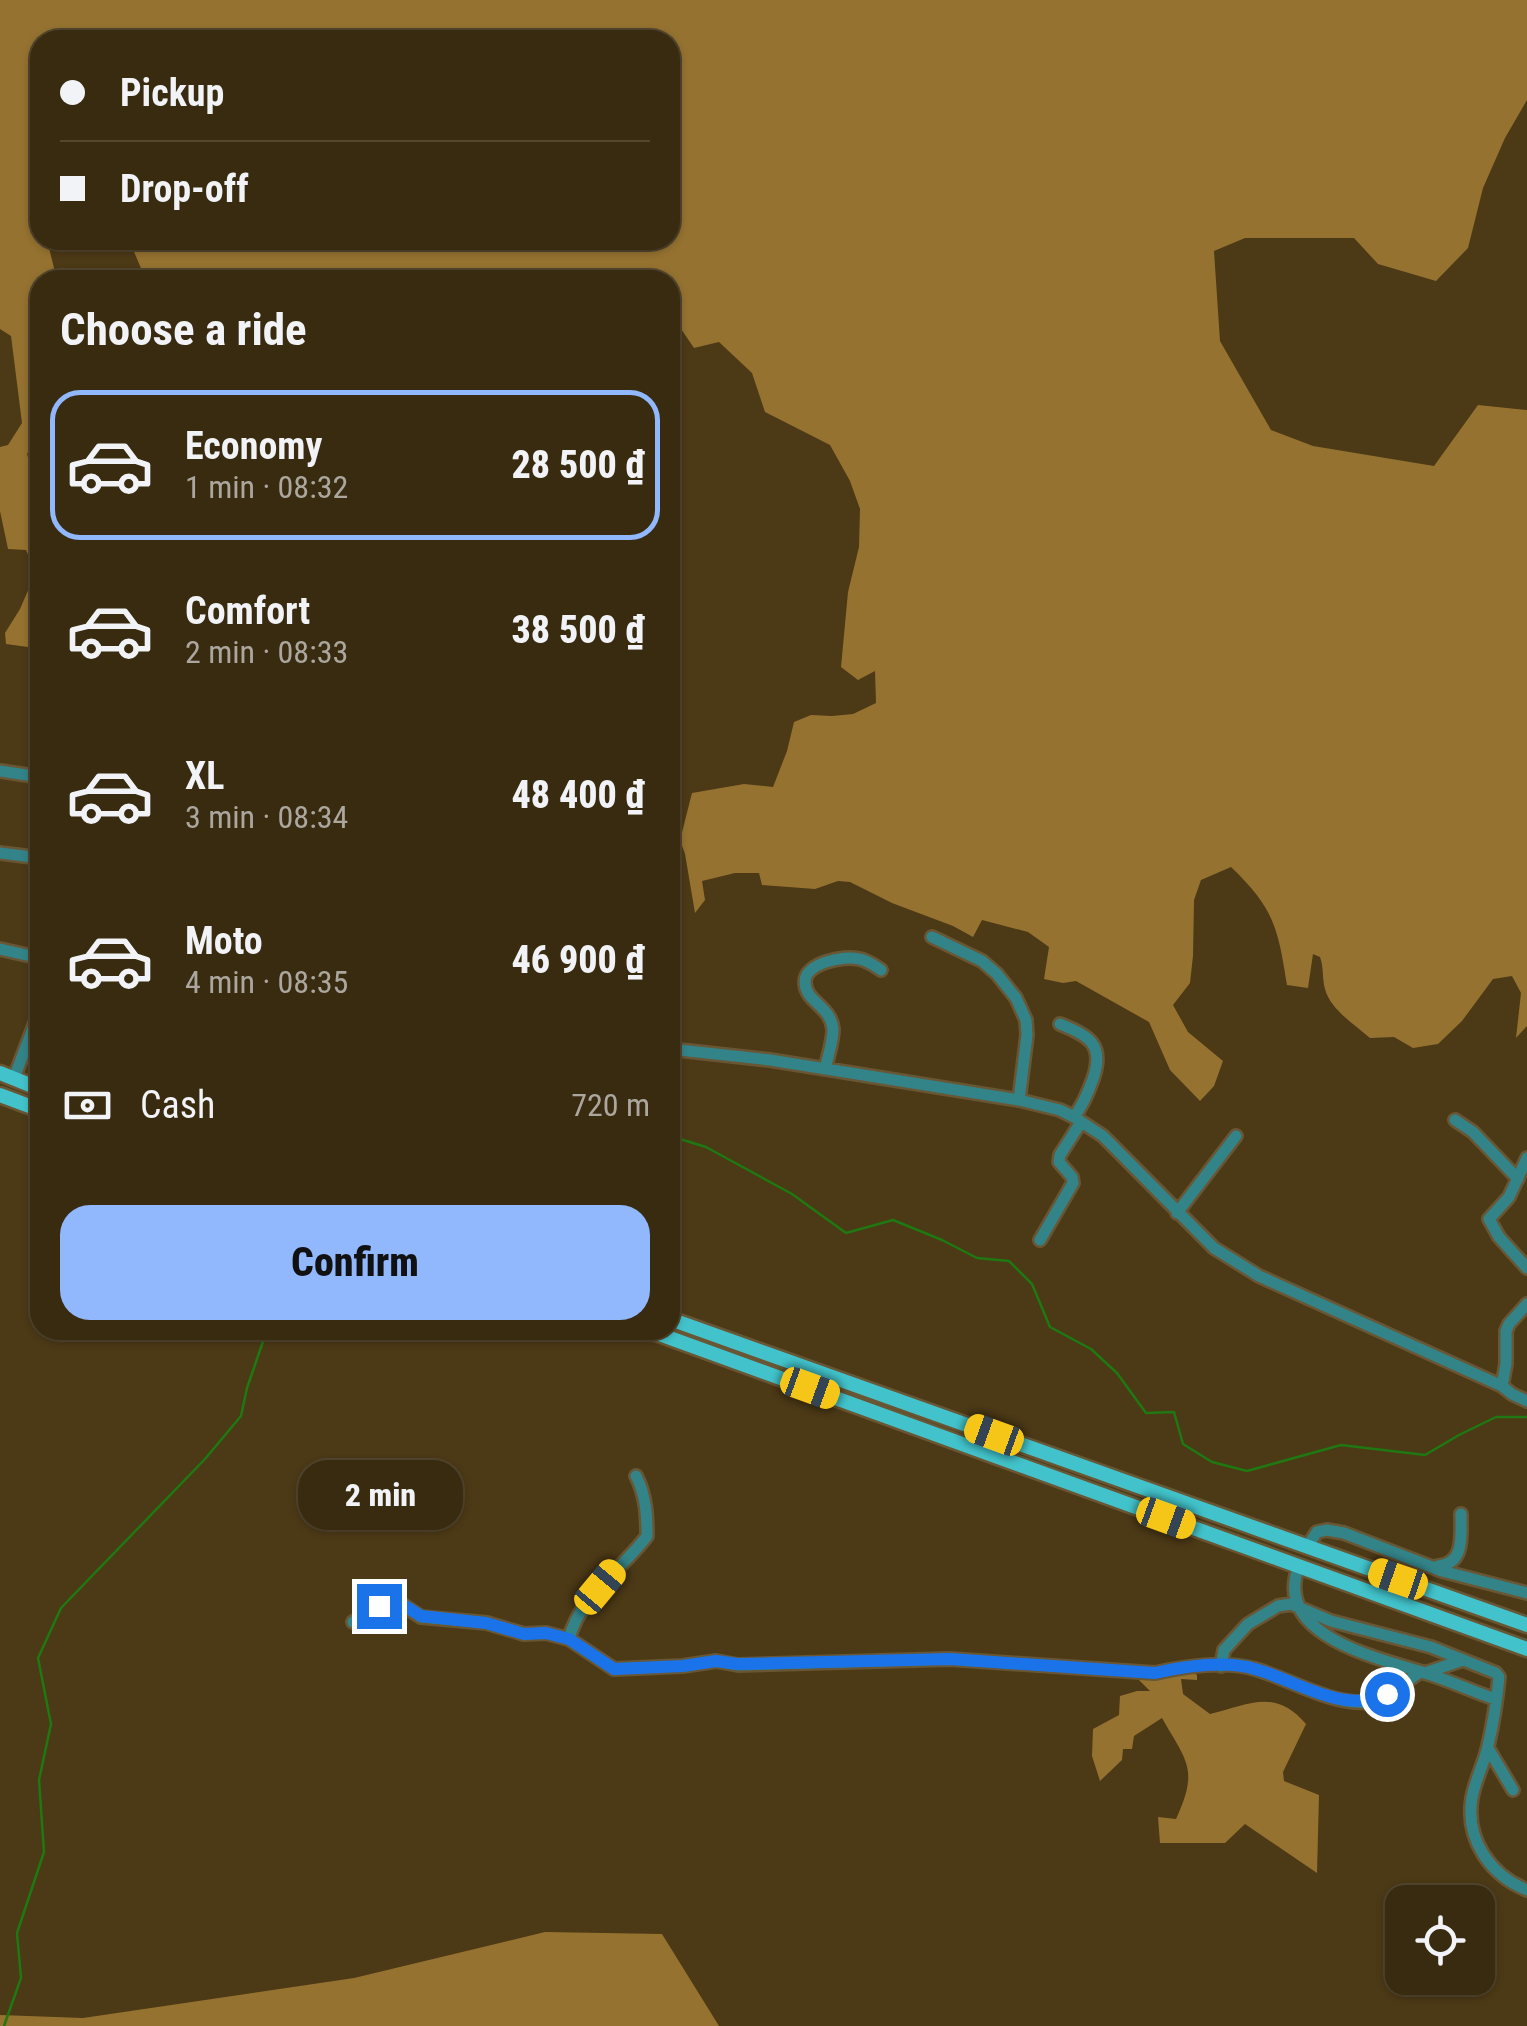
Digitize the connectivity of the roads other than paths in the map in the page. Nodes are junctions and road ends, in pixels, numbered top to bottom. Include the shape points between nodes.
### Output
1 (0, 772) edge
2 (30, 776) edge
3 (0, 853) edge
4 (30, 857) edge
5 (932, 937) dead end
6 (0, 949) edge
7 (30, 956) edge
8 (881, 970) dead end
9 (1060, 1024) dead end
10 (30, 1030) edge
11 (680, 1049) edge
12 (825, 1069) junction
13 (7, 1075) edge
14 (3, 1096) edge
15 (1019, 1100) junction
16 (30, 1106) edge
17 (1078, 1119) junction
18 (1455, 1120) dead end
19 (1236, 1136) dead end
20 (1527, 1158) edge
21 (1518, 1179) junction
22 (1178, 1213) junction
23 (1040, 1240) dead end
24 (1527, 1268) edge
25 (1527, 1304) edge
26 (680, 1323) edge
27 (676, 1340) edge
28 (1502, 1386) junction
29 (1527, 1401) edge
30 (636, 1476) dead end
31 (1461, 1514) dead end
32 (1307, 1547) junction
33 (1419, 1563) junction
34 (1299, 1566) junction
35 (1527, 1593) edge
36 (1299, 1609) junction
37 (353, 1622) dead end
38 (1527, 1625) edge
39 (569, 1639) junction
40 (1527, 1650) edge
41 (1463, 1660) junction
42 (1222, 1666) junction
43 (1423, 1672) junction
44 (1495, 1699) junction
45 (1488, 1748) junction
46 (1513, 1790) dead end
47 (1527, 1890) edge

1 - 2 street
3 - 4 street
5 - 15 street via 982,961 1016,998 1026,1020
6 - 7 street
8 - 12 street via 858,958 815,966 807,974 810,997 826,1008 833,1027
9 - 17 street via 1090,1040 1098,1056
10 - 13 street
11 - 12 street
12 - 15 street
13 - 14 main road
14 - 16 main road
15 - 17 street
17 - 22 street
17 - 23 street via 1059,1162 1073,1183
18 - 21 street
19 - 22 street
20 - 21 street
21 - 24 street via 1489,1219
22 - 28 street via 1214,1248 1260,1276
25 - 28 street via 1506,1330
26 - 32 main road
27 - 34 main road
28 - 29 street
30 - 39 street via 647,1536 590,1597
31 - 33 street via 1455,1558 1448,1566
32 - 33 street via 1327,1530
32 - 34 main road
32 - 38 main road
33 - 35 street
34 - 36 street
34 - 40 main road
36 - 41 street
36 - 42 street via 1278,1606 1248,1624 1224,1650
36 - 43 street via 1356,1651
37 - 39 street via 394,1599 421,1616
39 - 42 street via 614,1669 950,1659 1155,1673
41 - 43 street
41 - 44 street via 1496,1673
42 - 43 street via 1370,1702
43 - 44 street
44 - 45 street
45 - 46 street
45 - 47 street via 1470,1824 1492,1868

